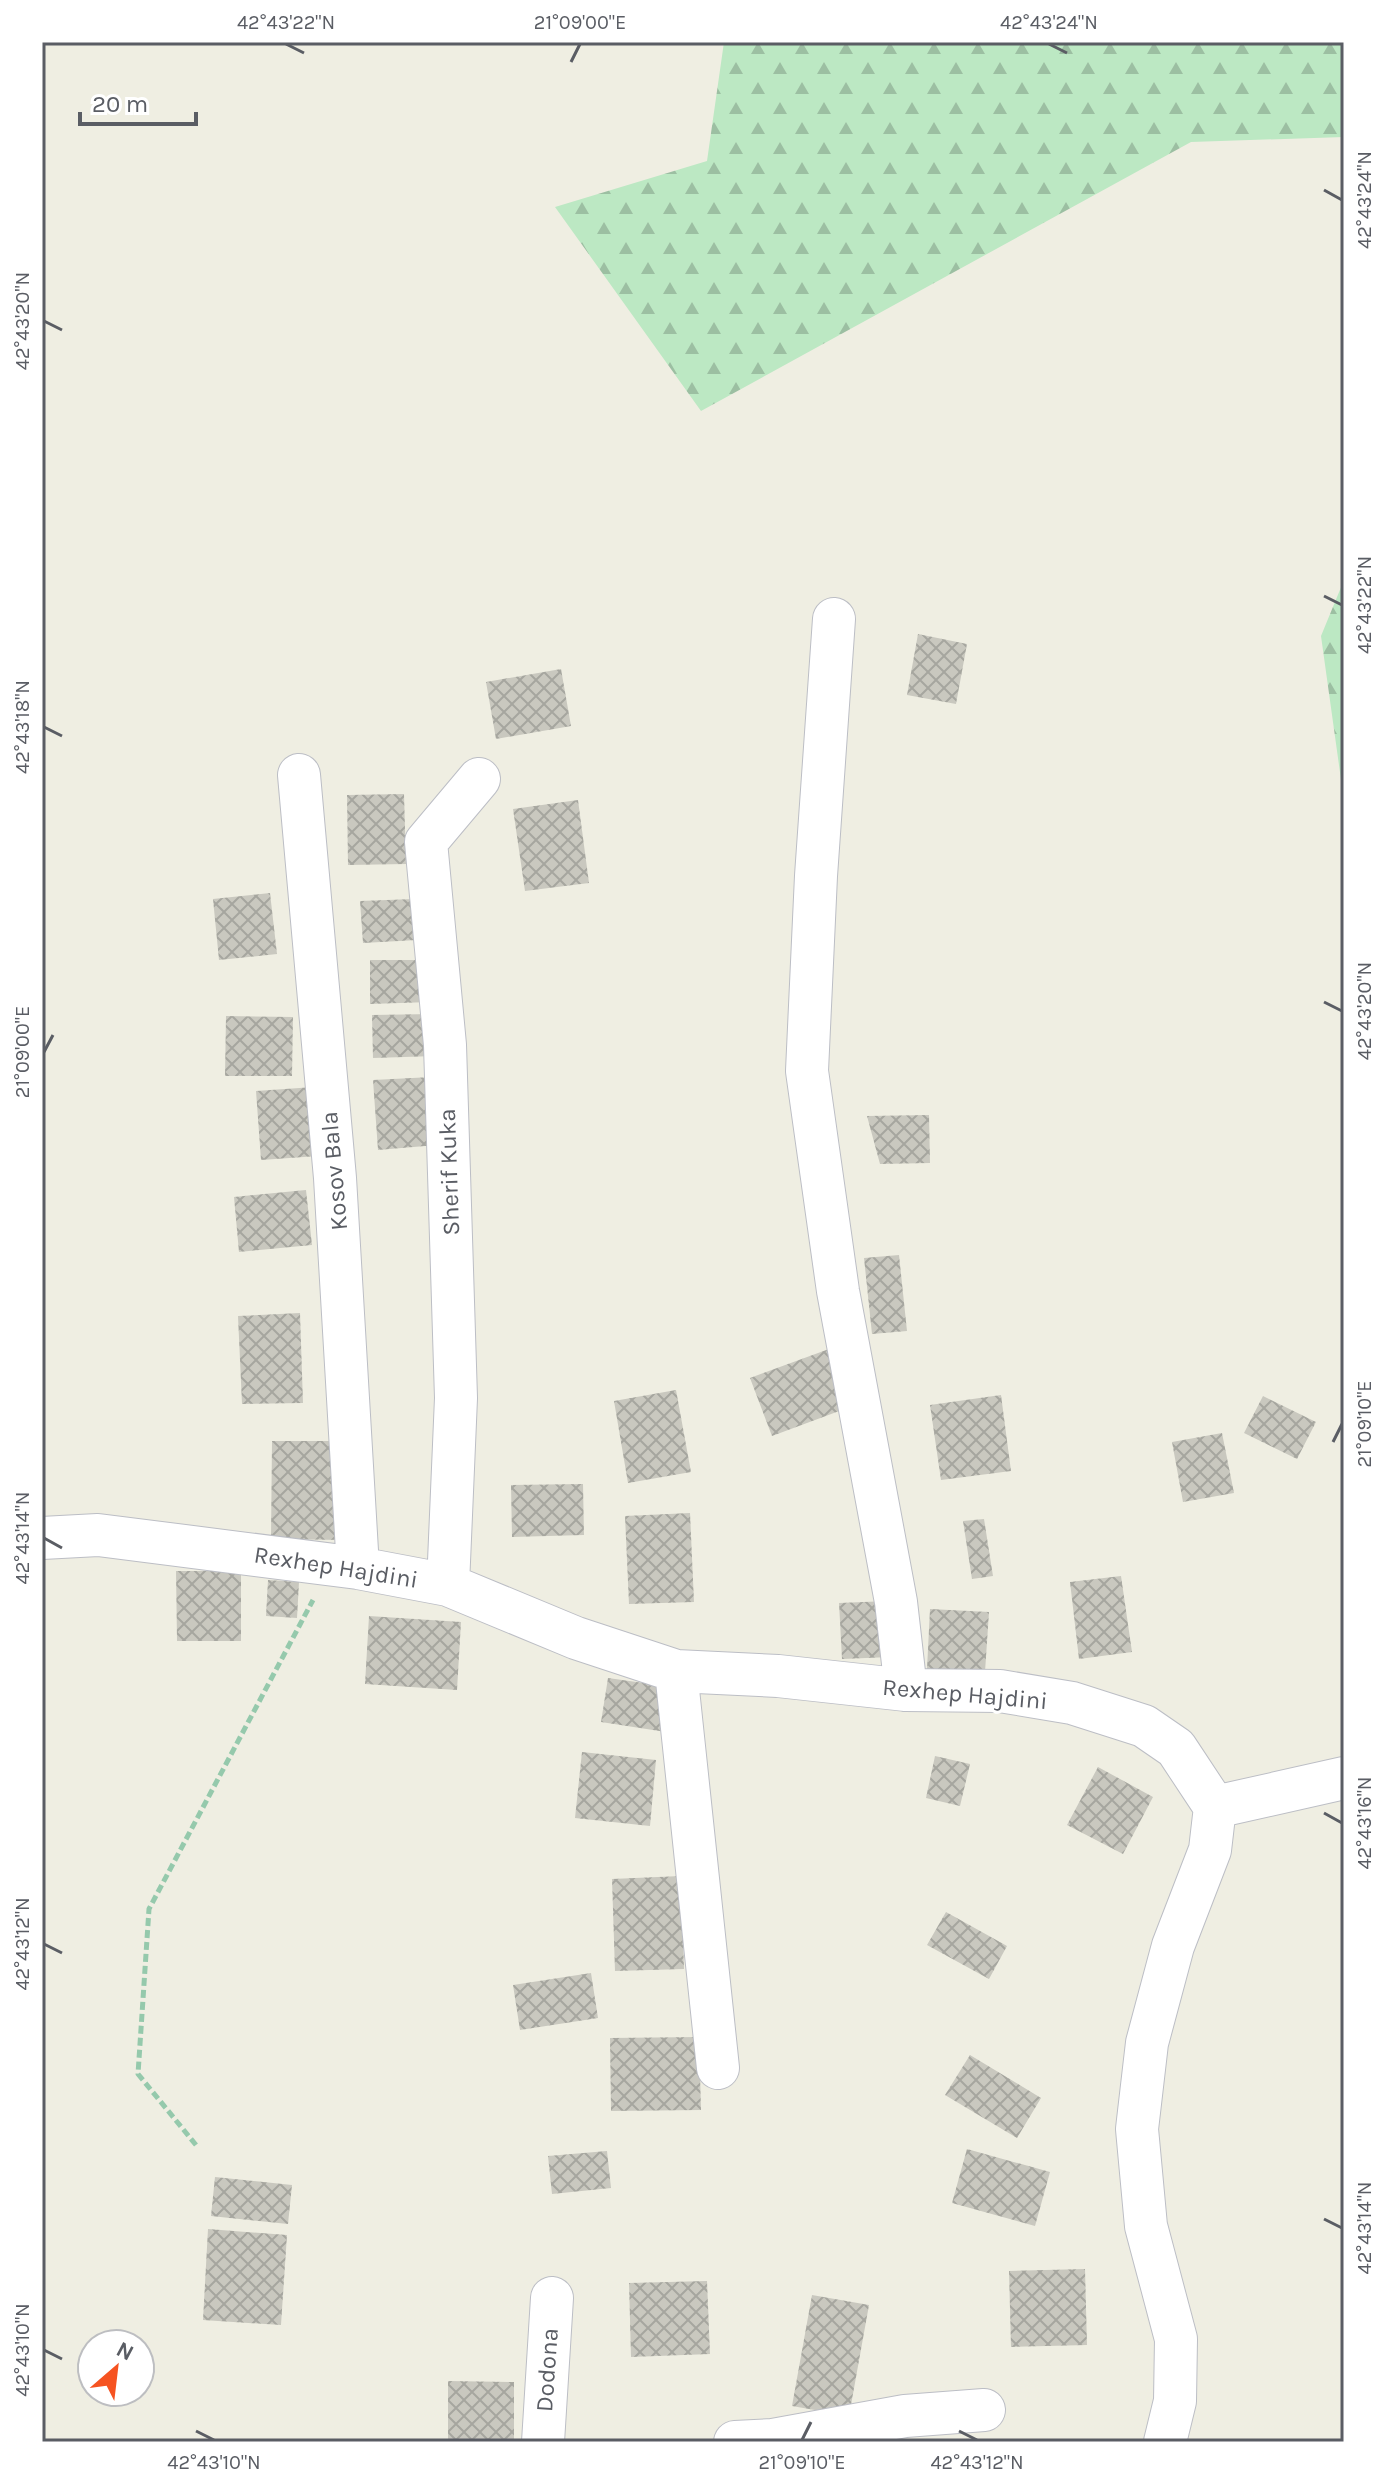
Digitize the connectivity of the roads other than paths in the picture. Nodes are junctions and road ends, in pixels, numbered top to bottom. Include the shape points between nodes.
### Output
1 (834, 619) dead end
2 (299, 775) dead end
3 (479, 779) dead end
4 (42, 1538) edge
5 (345, 1566) junction
6 (448, 1585) junction
7 (676, 1671) junction
8 (906, 1690) junction
9 (1344, 1778) edge
10 (1215, 1807) junction
11 (718, 2068) dead end
12 (552, 2298) dead end
13 (984, 2410) dead end
14 (543, 2442) edge
15 (735, 2442) edge
16 (1165, 2442) edge

1 - 8 street via 807,1071 838,1291 896,1602
2 - 5 street, Kosov Bala via 336,1193
3 - 6 street, Sherif Kuka via 426,842 445,1045 456,1398
4 - 5 street, Rexhep Hajdini via 98,1535
5 - 6 street, Rexhep Hajdini
6 - 7 street, Rexhep Hajdini via 576,1638
7 - 8 street, Rexhep Hajdini
7 - 11 street
8 - 10 street, Rexhep Hajdini via 1000,1691 1072,1703 1144,1726 1176,1748
9 - 10 street
10 - 16 street via 1210,1850 1173,1946 1147,2043 1137,2129 1146,2226 1176,2339 1175,2401
12 - 14 street, Dodona
13 - 15 street via 905,2416

